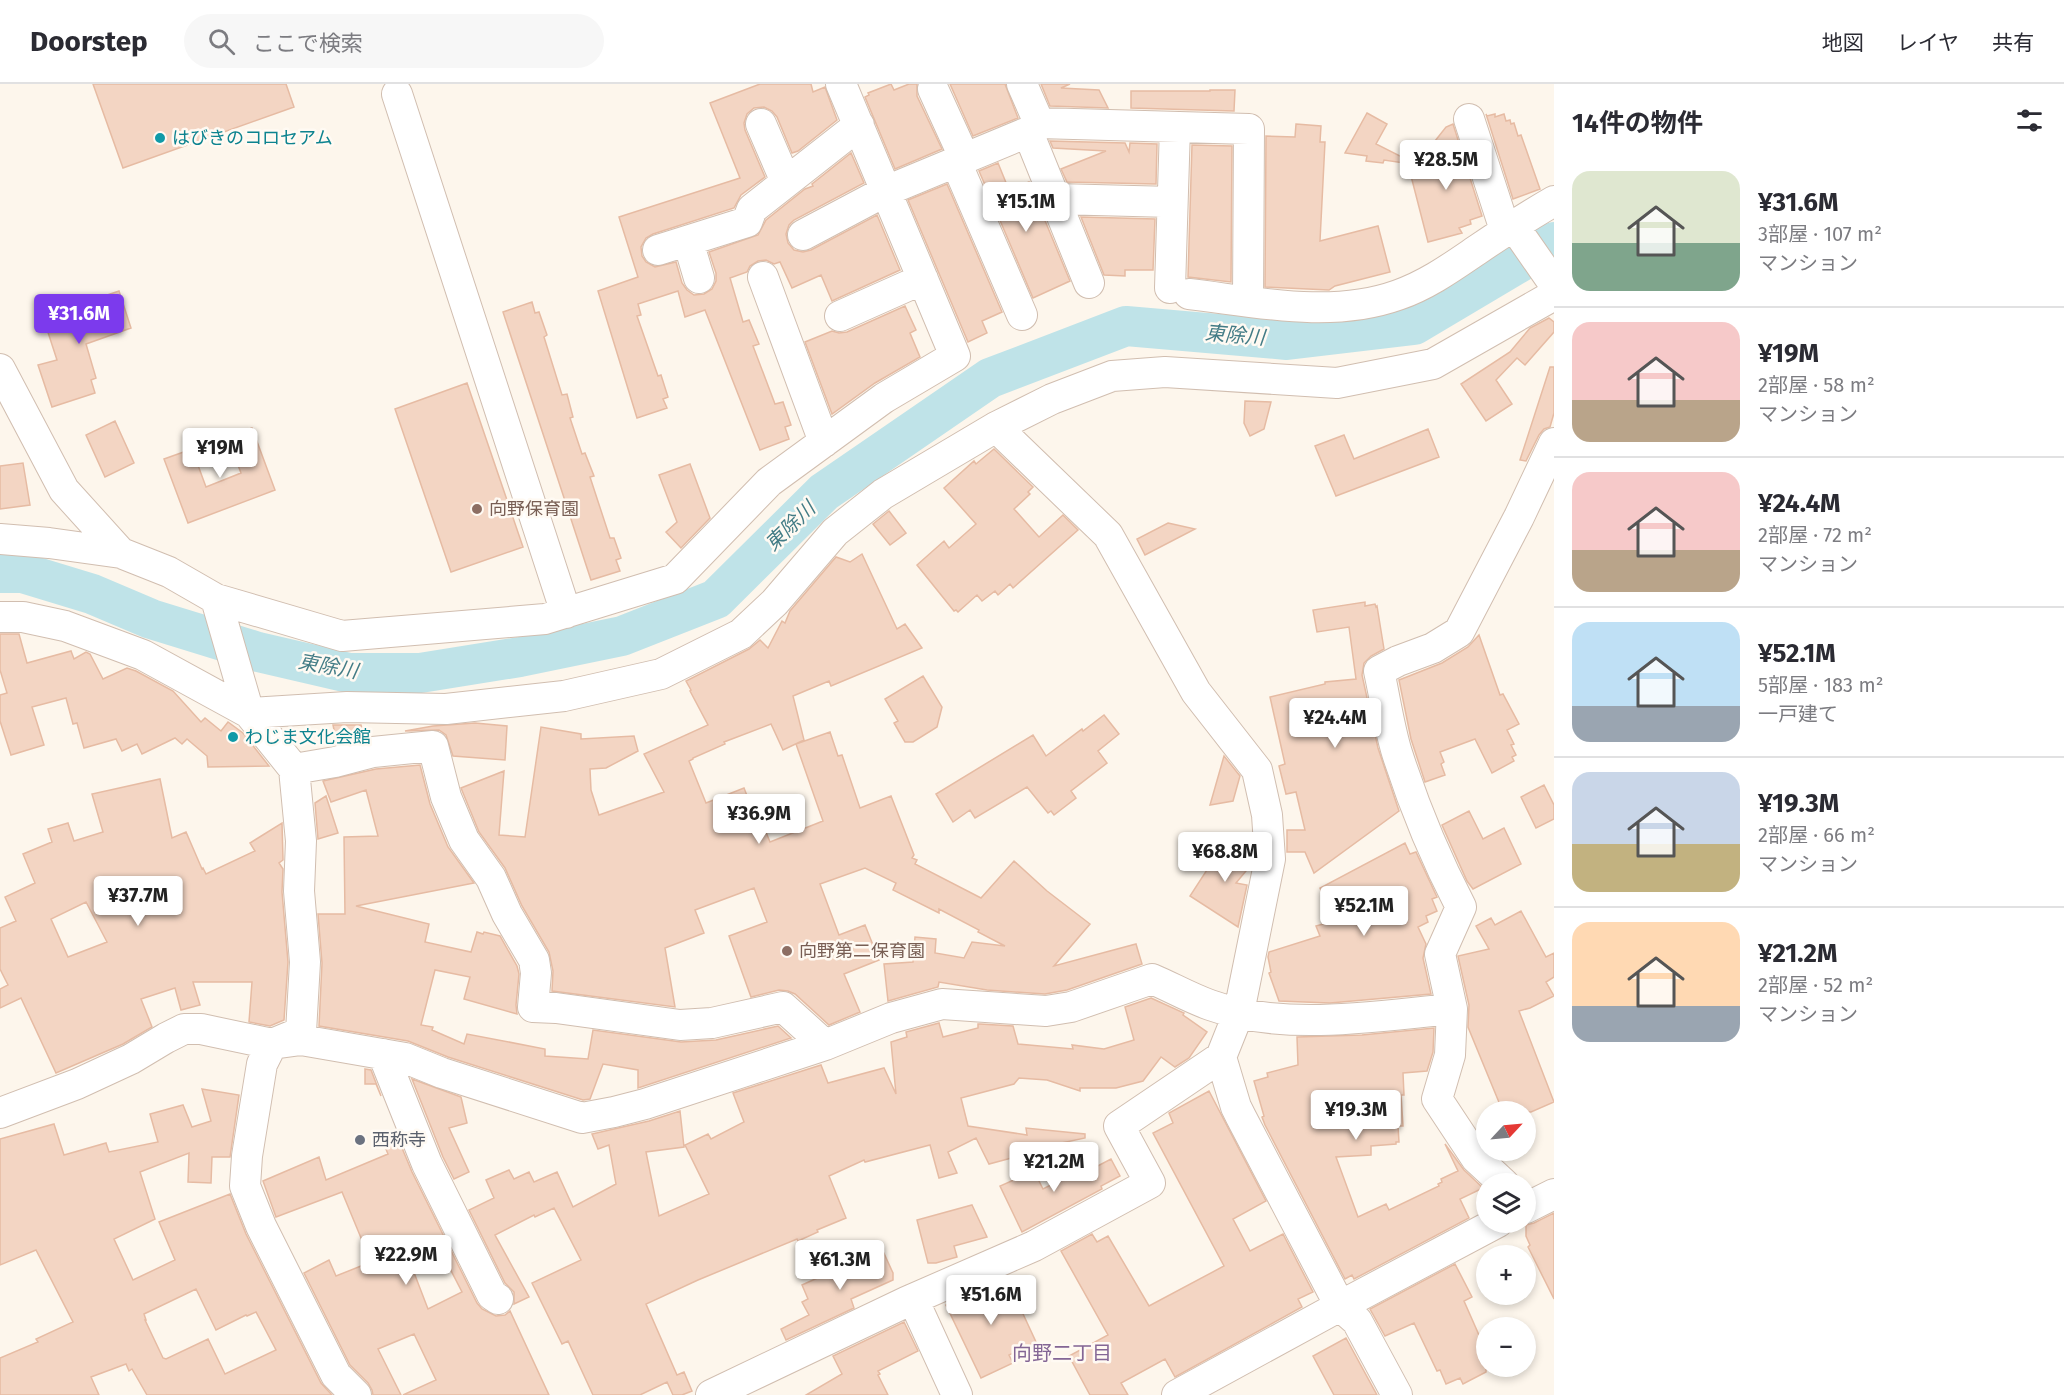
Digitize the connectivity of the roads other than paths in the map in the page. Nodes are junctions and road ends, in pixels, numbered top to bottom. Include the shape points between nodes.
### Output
1 (1023, 84) edge
2 (844, 85) edge
3 (933, 89) dead end
4 (397, 94) dead end
5 (1469, 119) dead end
6 (761, 124) dead end
7 (859, 125) junction
8 (1175, 127) junction
9 (1033, 128) junction
10 (960, 160) junction
11 (786, 182) junction
12 (886, 191) junction
13 (1056, 199) junction
14 (1554, 201) edge
15 (1172, 202) junction
16 (1509, 228) junction
17 (803, 235) dead end
18 (688, 241) junction
19 (658, 250) dead end
20 (763, 277) dead end
21 (699, 278) dead end
22 (923, 279) junction
23 (1089, 283) dead end
24 (1554, 284) edge
25 (1554, 295) edge
26 (1248, 301) junction
27 (1022, 315) dead end
28 (840, 316) dead end
29 (0, 369) edge
30 (996, 427) junction
31 (824, 442) junction
32 (1554, 443) edge
33 (0, 539) edge
34 (121, 553) junction
35 (216, 599) junction
36 (566, 613) junction
37 (0, 617) edge
38 (249, 713) junction
39 (294, 770) junction
40 (1452, 1009) junction
41 (1239, 1012) junction
42 (272, 1044) junction
43 (825, 1045) junction
44 (383, 1054) junction
45 (1221, 1057) junction
46 (0, 1113) edge
47 (1492, 1173) edge
48 (1477, 1233) edge
49 (498, 1299) dead end
50 (913, 1299) junction
51 (1340, 1306) junction
52 (356, 1395) edge
53 (711, 1395) edge
54 (957, 1395) edge
55 (1177, 1395) edge
56 (1397, 1395) edge

1 - 9 street
2 - 7 street
3 - 10 street
4 - 36 street
5 - 16 street
6 - 11 street
7 - 11 street
7 - 12 street
8 - 9 street
8 - 15 street
8 - 26 street via 1249,129
9 - 10 street
9 - 13 street
10 - 12 street
10 - 27 street
11 - 18 street via 752,209 747,222
12 - 17 street
12 - 22 street
13 - 15 street
13 - 23 street
14 - 16 street
15 - 26 street via 1180,291
16 - 24 street
16 - 26 street via 1435,278 1398,295 1323,308
18 - 19 street
18 - 21 street
20 - 31 street
22 - 28 street
22 - 31 street via 955,356 884,398
25 - 30 street via 1432,364 1337,383 1165,372 1112,376 1052,399
29 - 34 street via 64,490
30 - 38 street via 883,494 835,532 775,602 741,634 661,674 564,696 446,709 346,707
30 - 41 street via 1108,536 1196,692 1257,771 1267,814 1270,859
31 - 36 street via 769,482 675,579
32 - 40 street via 1459,632 1379,671 1396,750 1409,788 1429,844 1461,907 1440,954
33 - 34 street
34 - 35 street via 170,572
35 - 36 street via 342,636 545,619
35 - 38 street
37 - 38 street via 23,617 65,626 143,655
38 - 39 street
39 - 42 street via 302,841 299,891 305,962 301,1032
39 - 43 street via 373,752 433,746 446,797 464,840 491,878 534,960 533,1007 680,1025 712,1023 783,1007
40 - 41 street via 1330,1021
40 - 47 street via 1450,1055 1437,1099 1476,1158
41 - 43 street via 1211,1005 1152,978 1071,1007 1046,1011 942,1004 891,1018
41 - 45 street
42 - 44 street via 301,1040
42 - 46 street via 230,1033 184,1029 77,1084
42 - 52 street via 262,1064 245,1186 336,1375
43 - 44 street via 645,1104 582,1118
44 - 49 street via 427,1164 492,1295
45 - 50 street via 1119,1126 1150,1183 1034,1246
45 - 51 street via 1236,1107
48 - 51 street
50 - 53 street
50 - 54 street
51 - 55 street
51 - 56 street via 1357,1322

